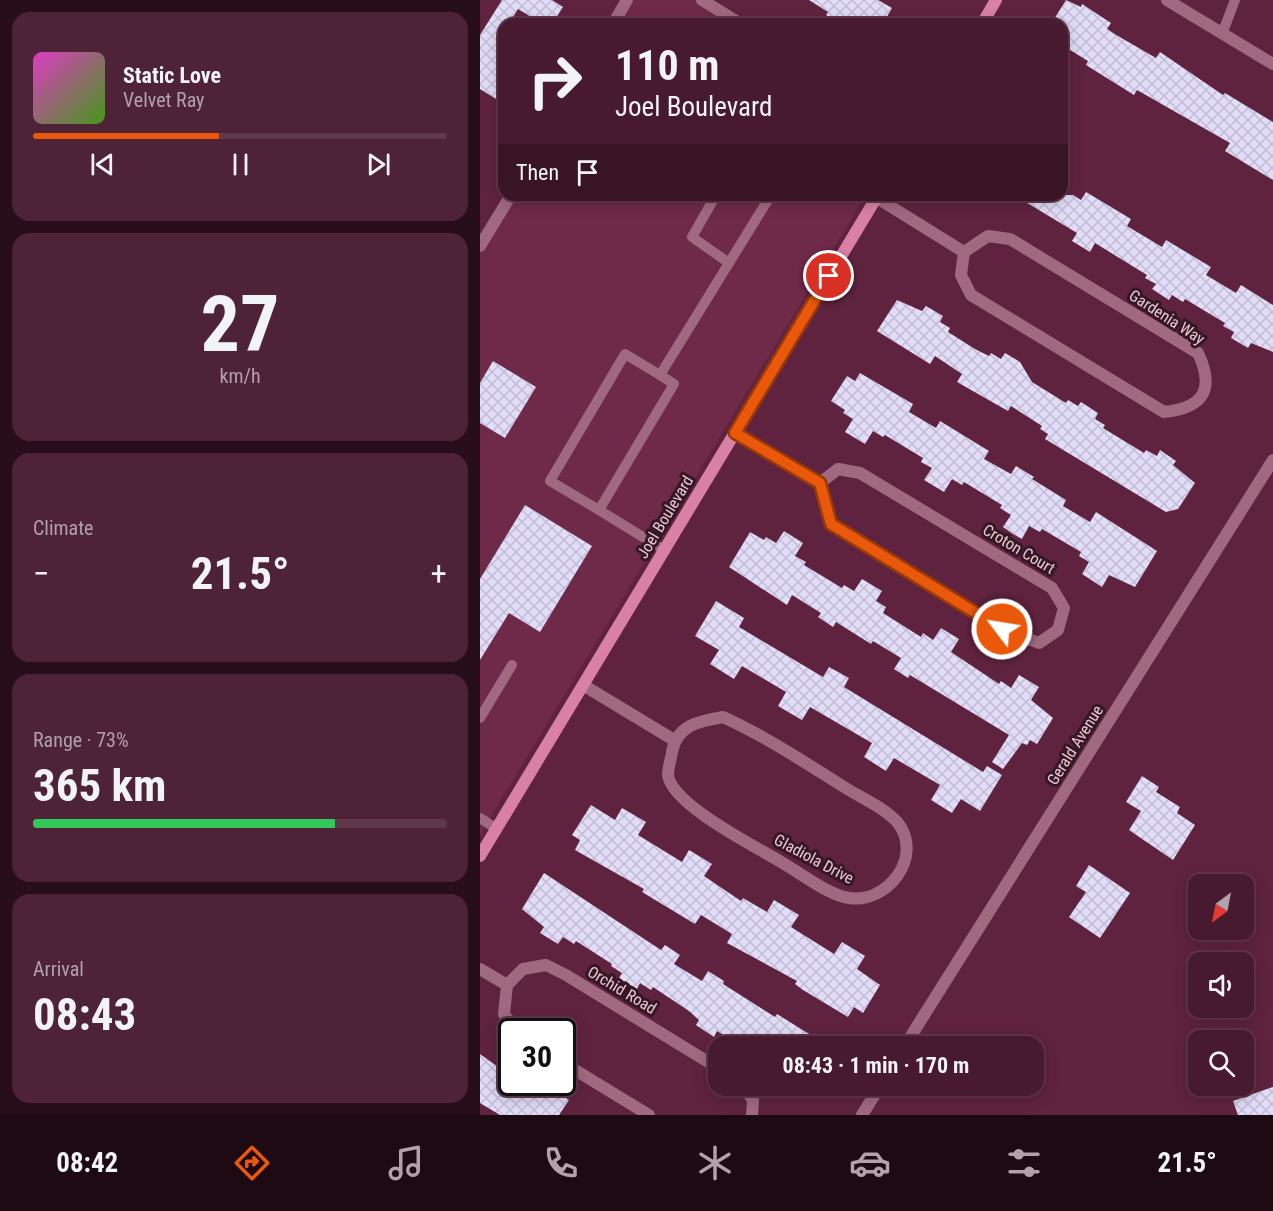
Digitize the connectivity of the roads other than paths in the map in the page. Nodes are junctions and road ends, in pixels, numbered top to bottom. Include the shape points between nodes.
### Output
1 (627, 0) edge
2 (702, 0) edge
3 (996, 0) edge
4 (1167, 0) edge
5 (1235, 0) edge
6 (616, 18) edge
7 (731, 18) edge
8 (985, 18) edge
9 (1222, 34) junction
10 (1273, 64) edge
11 (507, 201) edge
12 (713, 201) edge
13 (767, 201) edge
14 (875, 201) edge
15 (886, 201) edge
16 (480, 246) edge
17 (964, 252) junction
18 (729, 263) junction
19 (660, 375) junction
20 (735, 433) junction
21 (1273, 460) edge
22 (820, 483) junction
23 (599, 510) junction
24 (664, 550) junction
25 (512, 665) dead end
26 (583, 685) junction
27 (480, 718) edge
28 (674, 740) junction
29 (480, 818) edge
30 (497, 829) junction
31 (480, 856) edge
32 (480, 969) edge
33 (507, 985) junction
34 (507, 1018) edge
35 (911, 1036) edge
36 (708, 1062) edge
37 (576, 1071) edge
38 (750, 1096) edge
39 (874, 1096) edge
40 (649, 1115) edge
41 (752, 1115) edge
42 (862, 1115) edge

1 - 6 street
2 - 7 street
3 - 8 main road
4 - 9 street
5 - 9 lane
9 - 10 street
11 - 16 street
12 - 18 lane via 692,237
13 - 18 lane
14 - 20 main road, Joel Boulevard
15 - 17 street
17 - 17 street, Gardenia Way via 961,275 971,295 1131,393 1164,412 1186,410 1203,395 1207,374 1198,353 1010,239 988,236
18 - 19 lane
19 - 23 lane via 674,384
19 - 23 lane via 625,354 550,481
20 - 22 street
20 - 24 main road, Joel Boulevard
21 - 35 street, Gerald Avenue
22 - 22 street, Croton Court via 838,469 860,473 1052,588 1064,608 1058,630 1039,643 1002,629 831,524
23 - 24 lane
24 - 26 main road, Joel Boulevard
25 - 27 lane
26 - 28 street
26 - 30 main road, Joel Boulevard
28 - 28 street, Gladiola Drive via 695,721 723,717 752,730 898,823 906,845 903,867 890,886 871,897 848,898 819,885 682,800 668,775
29 - 30 lane
30 - 31 main road, Joel Boulevard
32 - 33 street
33 - 34 street
33 - 36 street, Orchid Road via 523,969 546,965
37 - 40 street
38 - 41 street
39 - 42 street

